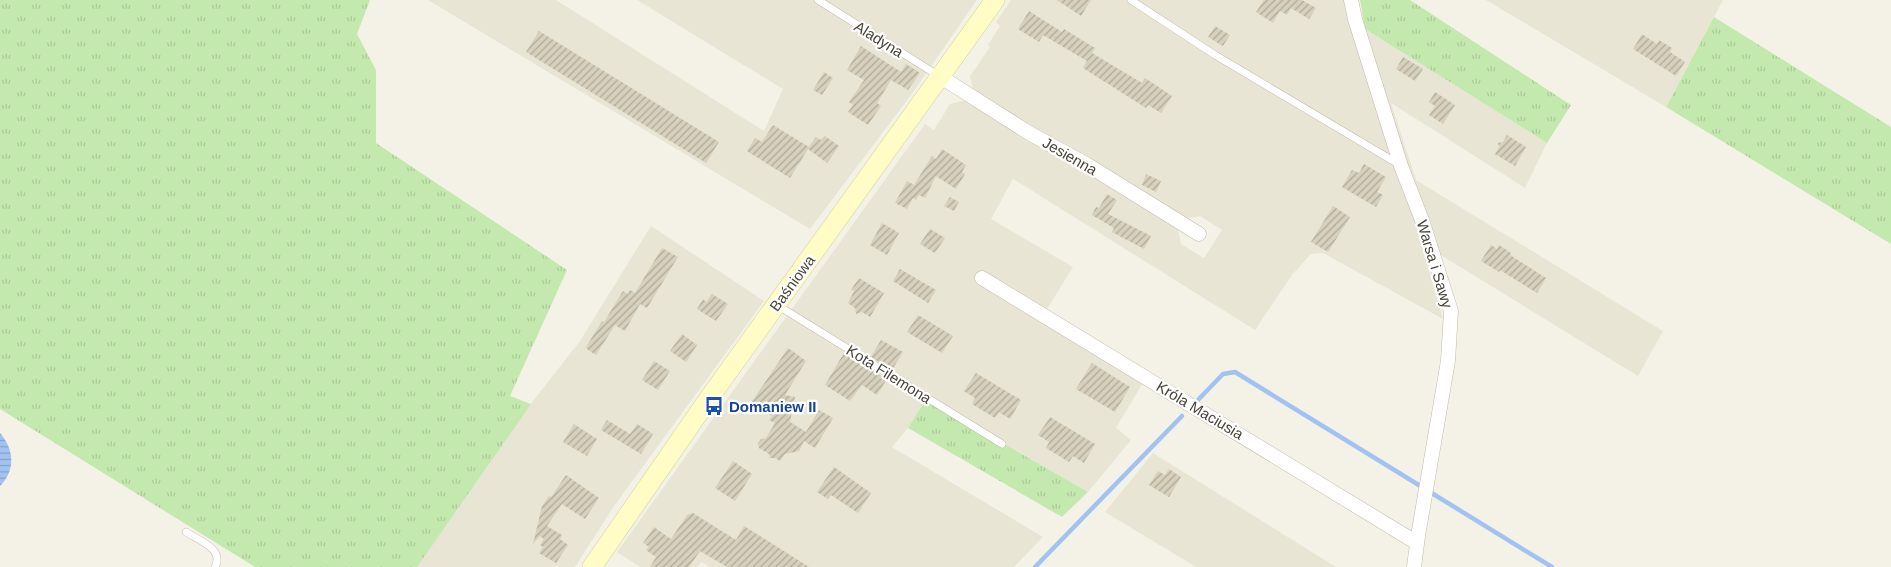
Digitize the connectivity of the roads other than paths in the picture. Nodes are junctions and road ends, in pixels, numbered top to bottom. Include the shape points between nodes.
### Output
1 (818, 0) edge
2 (995, 0) edge
3 (1131, 0) edge
4 (1351, 0) edge
5 (941, 77) junction
6 (1400, 166) junction
7 (1199, 234) dead end
8 (982, 278) dead end
9 (776, 305) junction
10 (1002, 444) dead end
11 (186, 532) dead end
12 (1417, 543) junction
13 (215, 567) edge
14 (592, 567) edge
15 (1414, 567) edge

1 - 5 lane, Aladyna
2 - 5 main road, Baśniowa
3 - 6 lane via 1215,55
4 - 6 street, Warsa i Sawy
5 - 7 street, Jesienna
5 - 9 main road, Baśniowa
6 - 12 street, Warsa i Sawy via 1422,220 1451,311 1448,361
8 - 12 street, Króla Maciusia
9 - 10 lane, Kota Filemona
9 - 14 main road, Baśniowa
11 - 13 lane via 215,550 218,556
12 - 15 street, Warsa i Sawy

